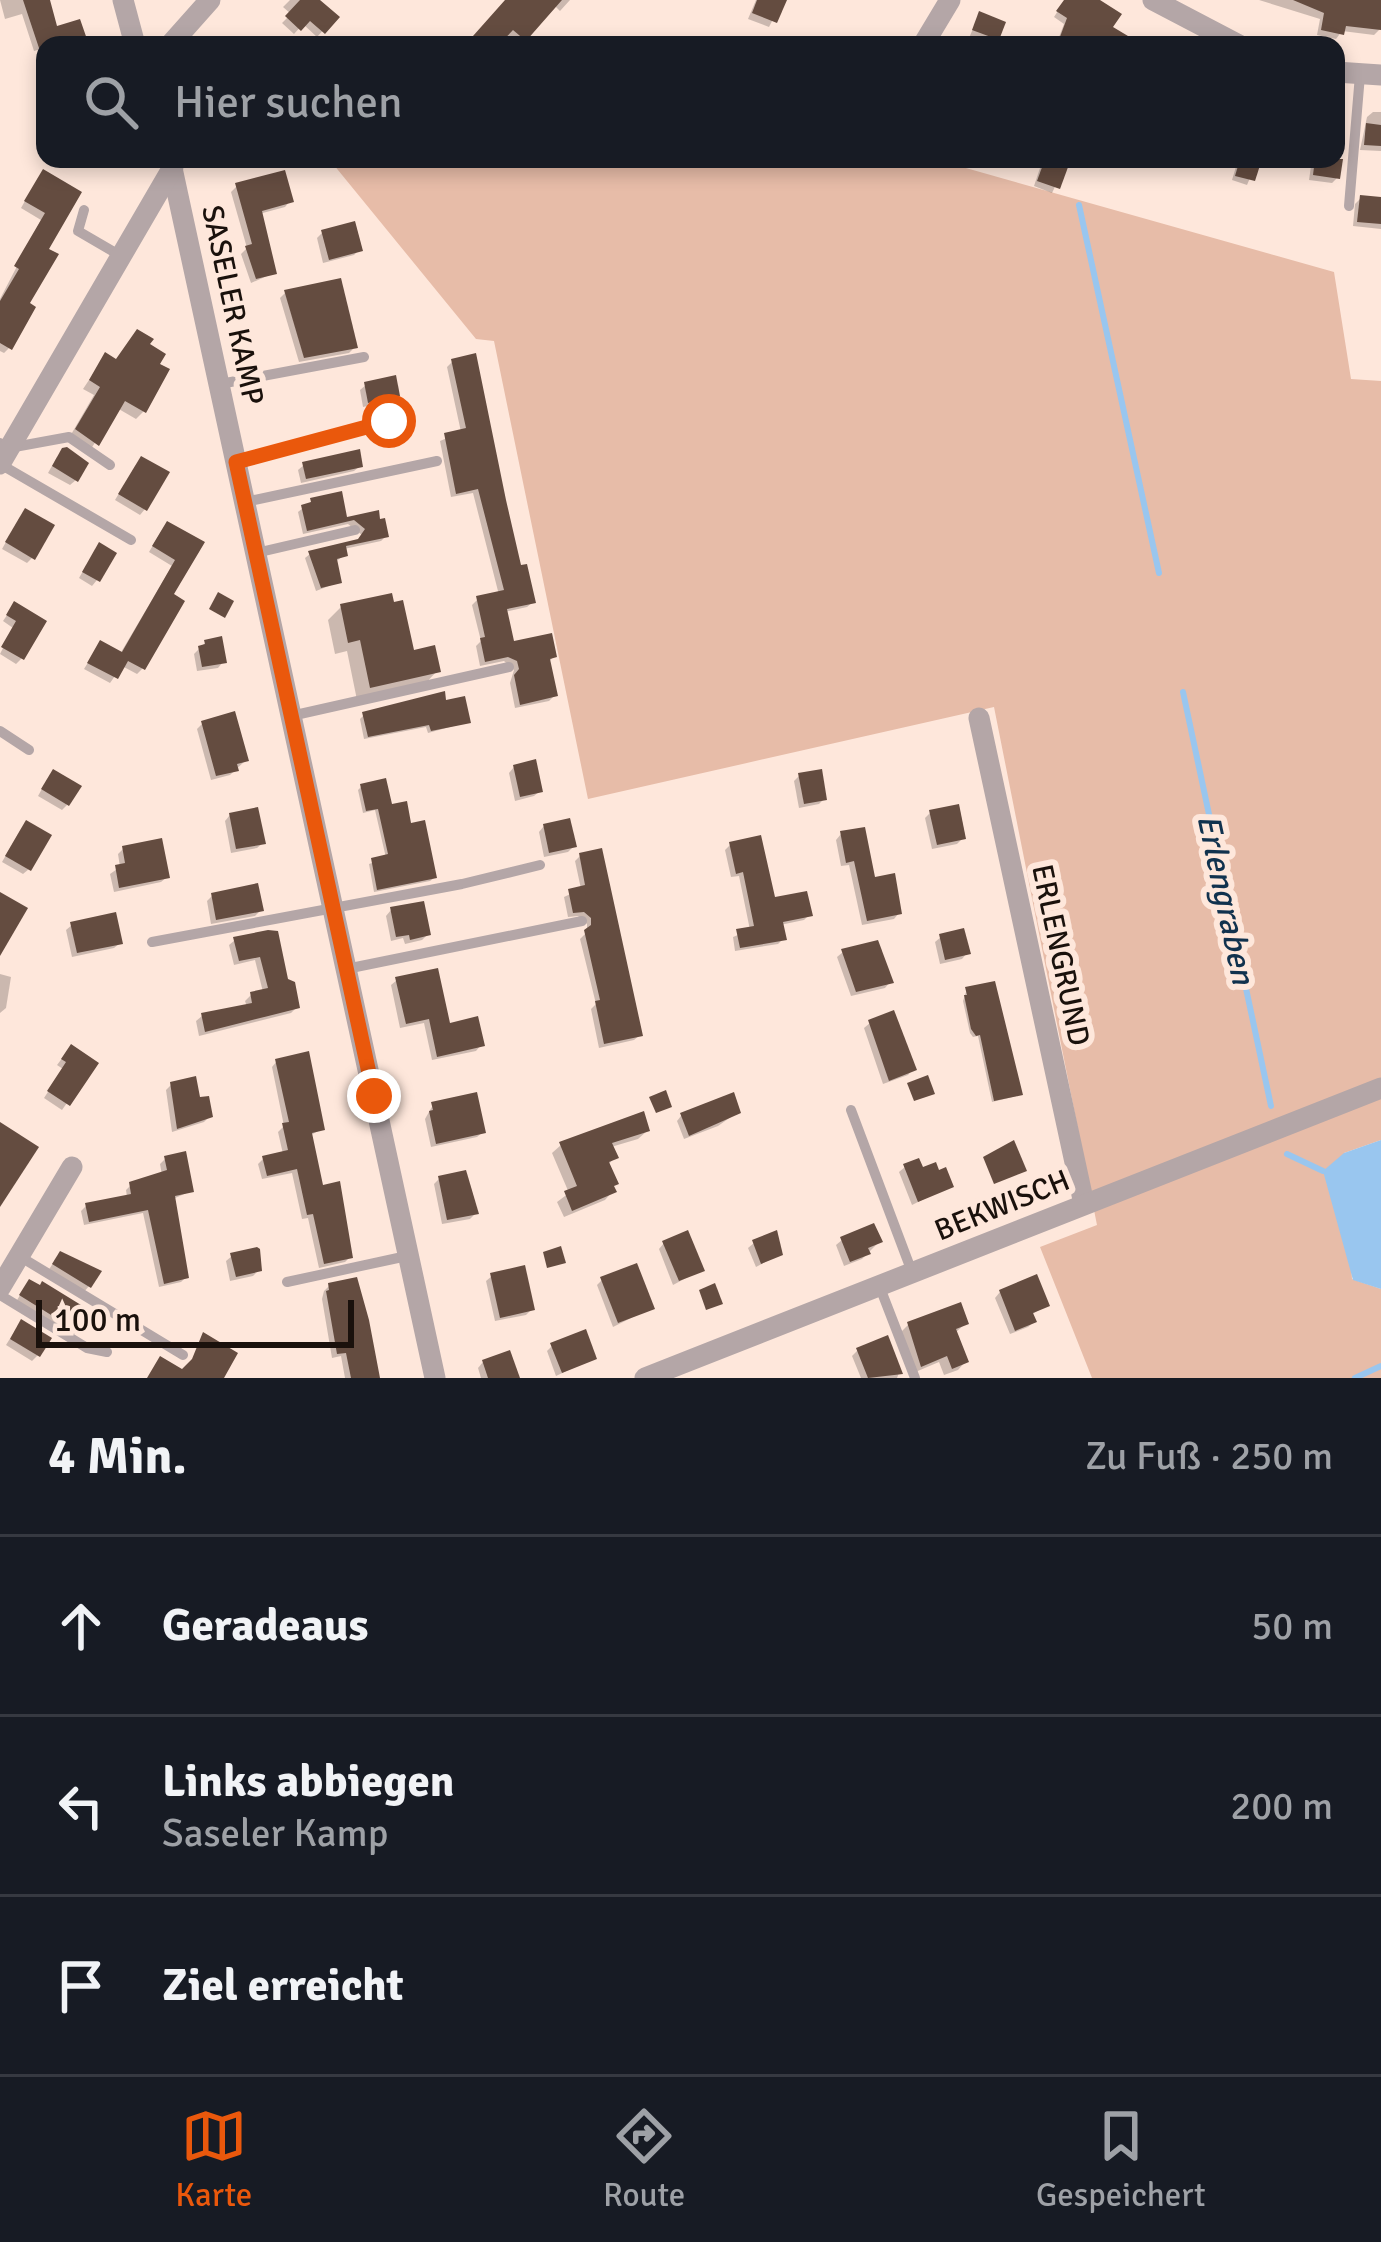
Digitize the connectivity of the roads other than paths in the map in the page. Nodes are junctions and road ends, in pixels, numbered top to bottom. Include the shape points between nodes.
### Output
1 (123, 0) edge
2 (210, 0) edge
3 (950, 0) edge
4 (1153, 0) edge
5 (133, 36) edge
6 (178, 36) edge
7 (928, 36) edge
8 (1222, 36) edge
9 (1371, 75) edge
10 (168, 168) edge
11 (172, 168) edge
12 (1349, 206) dead end
13 (84, 210) dead end
14 (121, 256) junction
15 (364, 357) dead end
16 (220, 383) junction
17 (407, 416) dead end
18 (3, 452) edge
19 (437, 461) dead end
20 (236, 462) junction
21 (110, 464) dead end
22 (245, 502) junction
23 (355, 530) dead end
24 (131, 540) dead end
25 (256, 553) junction
26 (509, 667) dead end
27 (292, 716) junction
28 (979, 718) dead end
29 (0, 731) edge
30 (29, 751) dead end
31 (540, 865) dead end
32 (333, 908) junction
33 (583, 921) dead end
34 (152, 943) dead end
35 (346, 969) junction
36 (1381, 1088) edge
37 (851, 1110) dead end
38 (72, 1167) dead end
39 (1084, 1204) junction
40 (408, 1256) junction
41 (11, 1258) edge
42 (912, 1272) junction
43 (287, 1282) dead end
44 (879, 1286) junction
45 (0, 1292) edge
46 (106, 1352) dead end
47 (183, 1355) dead end
48 (435, 1378) edge
49 (645, 1378) edge
50 (915, 1378) edge

1 - 5 street
2 - 6 street
3 - 7 street
4 - 8 street
9 - 12 lane
10 - 14 street
11 - 16 street, SASELER KAMP
13 - 14 lane via 78,231
14 - 18 street
15 - 16 lane
16 - 20 street, SASELER KAMP
17 - 20 lane
18 - 21 lane via 69,437
18 - 24 lane
19 - 22 lane
20 - 22 street, SASELER KAMP
22 - 25 street, SASELER KAMP
23 - 25 lane
25 - 27 street, SASELER KAMP
26 - 27 lane
27 - 32 street, SASELER KAMP
28 - 39 street, ERLENGRUND
29 - 30 lane
31 - 32 lane
32 - 34 lane
32 - 35 street, SASELER KAMP
33 - 35 lane
35 - 40 street, SASELER KAMP
36 - 39 street, BEKWISCH
37 - 42 lane
38 - 41 street
39 - 42 street, BEKWISCH
40 - 43 lane
40 - 48 street, SASELER KAMP
41 - 45 street
41 - 47 lane
42 - 44 street, BEKWISCH
44 - 49 street, BEKWISCH
44 - 50 lane
45 - 46 lane

